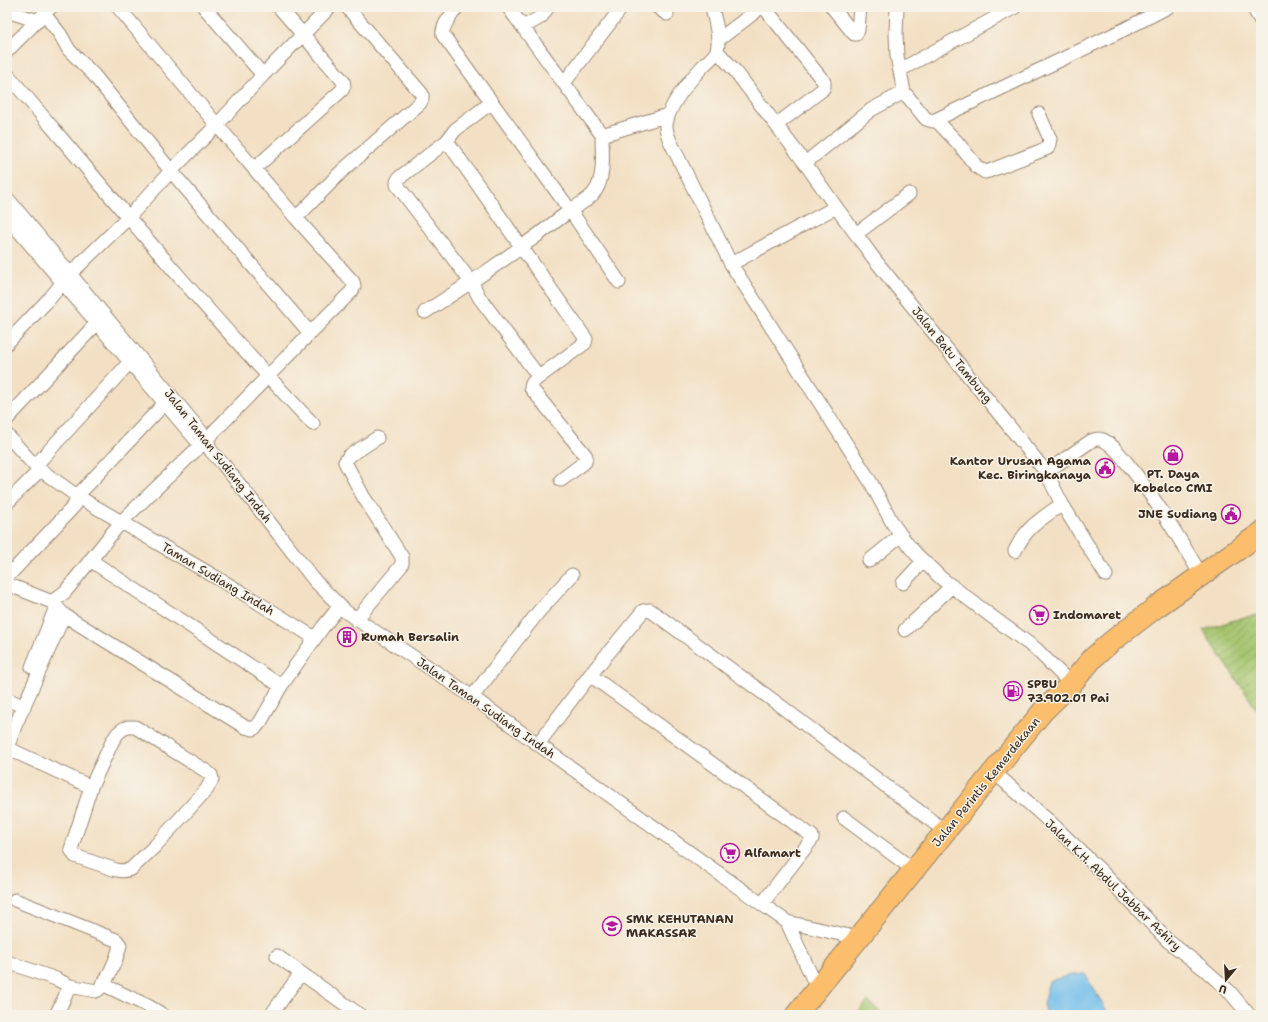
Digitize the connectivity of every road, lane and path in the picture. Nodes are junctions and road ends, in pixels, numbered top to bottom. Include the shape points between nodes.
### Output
1 (118, 7) edge
2 (204, 7) edge
3 (279, 7) edge
4 (330, 7) edge
5 (347, 7) edge
6 (457, 7) edge
7 (508, 7) edge
8 (548, 7) edge
9 (622, 7) edge
10 (712, 7) edge
11 (759, 7) edge
12 (764, 7) edge
13 (832, 7) edge
14 (860, 7) edge
15 (897, 7) edge
16 (1016, 7) edge
17 (1168, 7) edge
18 (1253, 7) edge
19 (7, 11) edge
20 (44, 14) edge
21 (1261, 21) edge
22 (523, 27) junction
23 (303, 34) junction
24 (718, 46) junction
25 (7, 51) edge
26 (900, 70) junction
27 (7, 74) edge
28 (262, 75) junction
29 (564, 83) junction
30 (904, 92) junction
31 (492, 102) junction
32 (1039, 114) dead end
33 (668, 115) junction
34 (936, 120) junction
35 (217, 125) junction
36 (776, 125) junction
37 (602, 135) junction
38 (447, 141) junction
39 (805, 163) junction
40 (254, 169) junction
41 (171, 170) junction
42 (910, 194) dead end
43 (7, 198) edge
44 (836, 207) junction
45 (570, 210) junction
46 (7, 217) edge
47 (128, 218) junction
48 (296, 218) junction
49 (856, 234) junction
50 (521, 247) junction
51 (731, 264) junction
52 (67, 278) junction
53 (618, 282) dead end
54 (472, 283) junction
55 (425, 312) dead end
56 (97, 323) junction
57 (310, 333) junction
58 (8, 341) edge
59 (130, 362) junction
60 (268, 377) junction
61 (539, 377) junction
62 (165, 403) junction
63 (7, 419) edge
64 (313, 424) dead end
65 (7, 435) edge
66 (377, 438) dead end
67 (207, 445) junction
68 (38, 468) junction
69 (1046, 472) junction
70 (561, 480) dead end
71 (77, 496) junction
72 (7, 503) edge
73 (1062, 504) junction
74 (121, 522) junction
75 (1261, 533) edge
76 (901, 535) junction
77 (1015, 552) dead end
78 (90, 560) junction
79 (869, 561) dead end
80 (923, 561) junction
81 (572, 575) dead end
82 (1106, 575) dead end
83 (1201, 575) junction
84 (7, 577) edge
85 (903, 583) dead end
86 (7, 584) edge
87 (952, 586) junction
88 (340, 606) junction
89 (57, 608) junction
90 (356, 620) junction
91 (905, 630) dead end
92 (315, 638) junction
93 (590, 675) junction
94 (1071, 684) junction
95 (281, 686) junction
96 (472, 697) junction
97 (16, 703) edge
98 (538, 744) junction
99 (7, 748) edge
100 (994, 772) junction
101 (91, 787) junction
102 (844, 818) dead end
103 (945, 831) junction
104 (914, 870) junction
105 (15, 900) dead end
106 (762, 904) junction
107 (787, 922) junction
108 (858, 938) junction
109 (277, 956) dead end
110 (7, 962) edge
111 (301, 973) junction
112 (102, 984) junction
113 (70, 986) junction
114 (818, 988) junction
115 (56, 1015) edge
116 (163, 1015) edge
117 (271, 1015) edge
118 (360, 1015) edge
119 (796, 1015) edge
120 (1249, 1015) edge

1 - 35 street
2 - 28 street
3 - 23 street
4 - 23 street
5 - 48 street via 422,94 422,99 342,171
6 - 31 street via 442,33
7 - 22 street
8 - 22 street via 541,17
9 - 29 street
10 - 24 street
11 - 24 street
12 - 36 street via 824,82 822,90
13 - 14 street via 856,34
15 - 26 street via 896,40
16 - 26 street
17 - 34 street
18 - 21 street
19 - 20 street
20 - 25 street
20 - 41 street via 69,50 93,74
22 - 29 street
23 - 28 street
23 - 40 street via 343,81 344,86
24 - 33 street via 689,82
24 - 36 street, Jalan Batu Tambung
26 - 30 street
27 - 47 street
28 - 35 street
29 - 37 street
30 - 34 street via 926,120
30 - 39 street via 871,110
31 - 38 street via 455,130
31 - 45 street
32 - 34 street via 1050,139 1048,148 985,172 977,167
33 - 37 street
33 - 51 street via 667,134
35 - 40 street
35 - 41 street
36 - 39 street, Jalan Batu Tambung
37 - 45 street via 600,182 590,197
38 - 50 street
38 - 54 street via 397,182
39 - 44 street, Jalan Batu Tambung
40 - 48 street
41 - 47 street
41 - 57 street
42 - 49 street
43 - 52 street, Jalan Taman Sudiang Indah
44 - 49 street, Jalan Batu Tambung
44 - 51 street
45 - 50 street
45 - 53 street
46 - 52 street
47 - 52 street
47 - 60 street
48 - 57 street via 354,282 352,291
49 - 69 street, Jalan Batu Tambung
50 - 54 street
50 - 61 street via 586,339 585,343
51 - 76 street via 870,481
52 - 56 street
52 - 58 street
52 - 67 street, Jalan Taman Sudiang Indah
54 - 55 street
54 - 61 street via 479,297
56 - 59 street
56 - 63 street
57 - 60 street
59 - 62 street
59 - 68 street
60 - 64 street
60 - 67 street
61 - 70 street via 532,383 531,388 586,456 585,462
62 - 67 street
62 - 71 street
65 - 68 street, Taman Sudiang Indah
66 - 90 street via 349,456 345,462 403,560 401,566
67 - 74 street via 184,461
67 - 88 street, Jalan Taman Sudiang Indah via 315,581
68 - 71 street, Taman Sudiang Indah
68 - 72 street
69 - 73 street, Jalan Batu Tambung
69 - 83 street via 1091,441 1097,439 1109,444 1144,484
71 - 74 street, Taman Sudiang Indah
71 - 84 street via 75,505
73 - 77 street via 1032,526 1020,540
73 - 82 street, Jalan Batu Tambung
74 - 78 street
74 - 92 street, Taman Sudiang Indah
75 - 83 highway, Jalan Perintis Kemerdekaan
76 - 79 street
76 - 80 street
78 - 89 street via 65,592
78 - 95 street
80 - 85 street
80 - 87 street
81 - 96 street via 540,610
83 - 94 highway, Jalan Perintis Kemerdekaan via 1111,642
86 - 89 street
87 - 91 street
87 - 94 street via 1036,649
88 - 90 street, Jalan Taman Sudiang Indah
88 - 92 street
89 - 95 street via 245,727 257,726
89 - 97 street
90 - 96 street, Jalan Taman Sudiang Indah
92 - 95 street
93 - 98 street
93 - 103 street via 643,611 650,610
93 - 106 street via 812,836
94 - 100 highway, Jalan Perintis Kemerdekaan via 1044,711
96 - 98 street, Jalan Taman Sudiang Indah
97 - 99 street via 15,726
98 - 106 street, Jalan Taman Sudiang Indah
99 - 101 street
100 - 103 highway, Jalan Perintis Kemerdekaan
100 - 120 street, Jalan K.H. Abdul Jabbar Ashiry via 1101,871 1168,941 1229,991
101 - 101 street via 71,849 75,856 116,870 128,871 155,846 207,789 212,779 211,775 135,727 128,727 118,733 113,740
102 - 104 street
103 - 104 highway, Jalan Perintis Kemerdekaan
104 - 108 highway, Jalan Perintis Kemerdekaan
105 - 112 street via 118,941 119,951
106 - 107 street, Jalan Taman Sudiang Indah
107 - 108 street, Jalan Taman Sudiang Indah
107 - 114 street
108 - 114 highway, Jalan Perintis Kemerdekaan
109 - 111 street
110 - 113 street
111 - 117 street
111 - 118 street
112 - 113 street via 96,991
112 - 116 street
113 - 115 street
114 - 119 highway, Jalan Perintis Kemerdekaan

